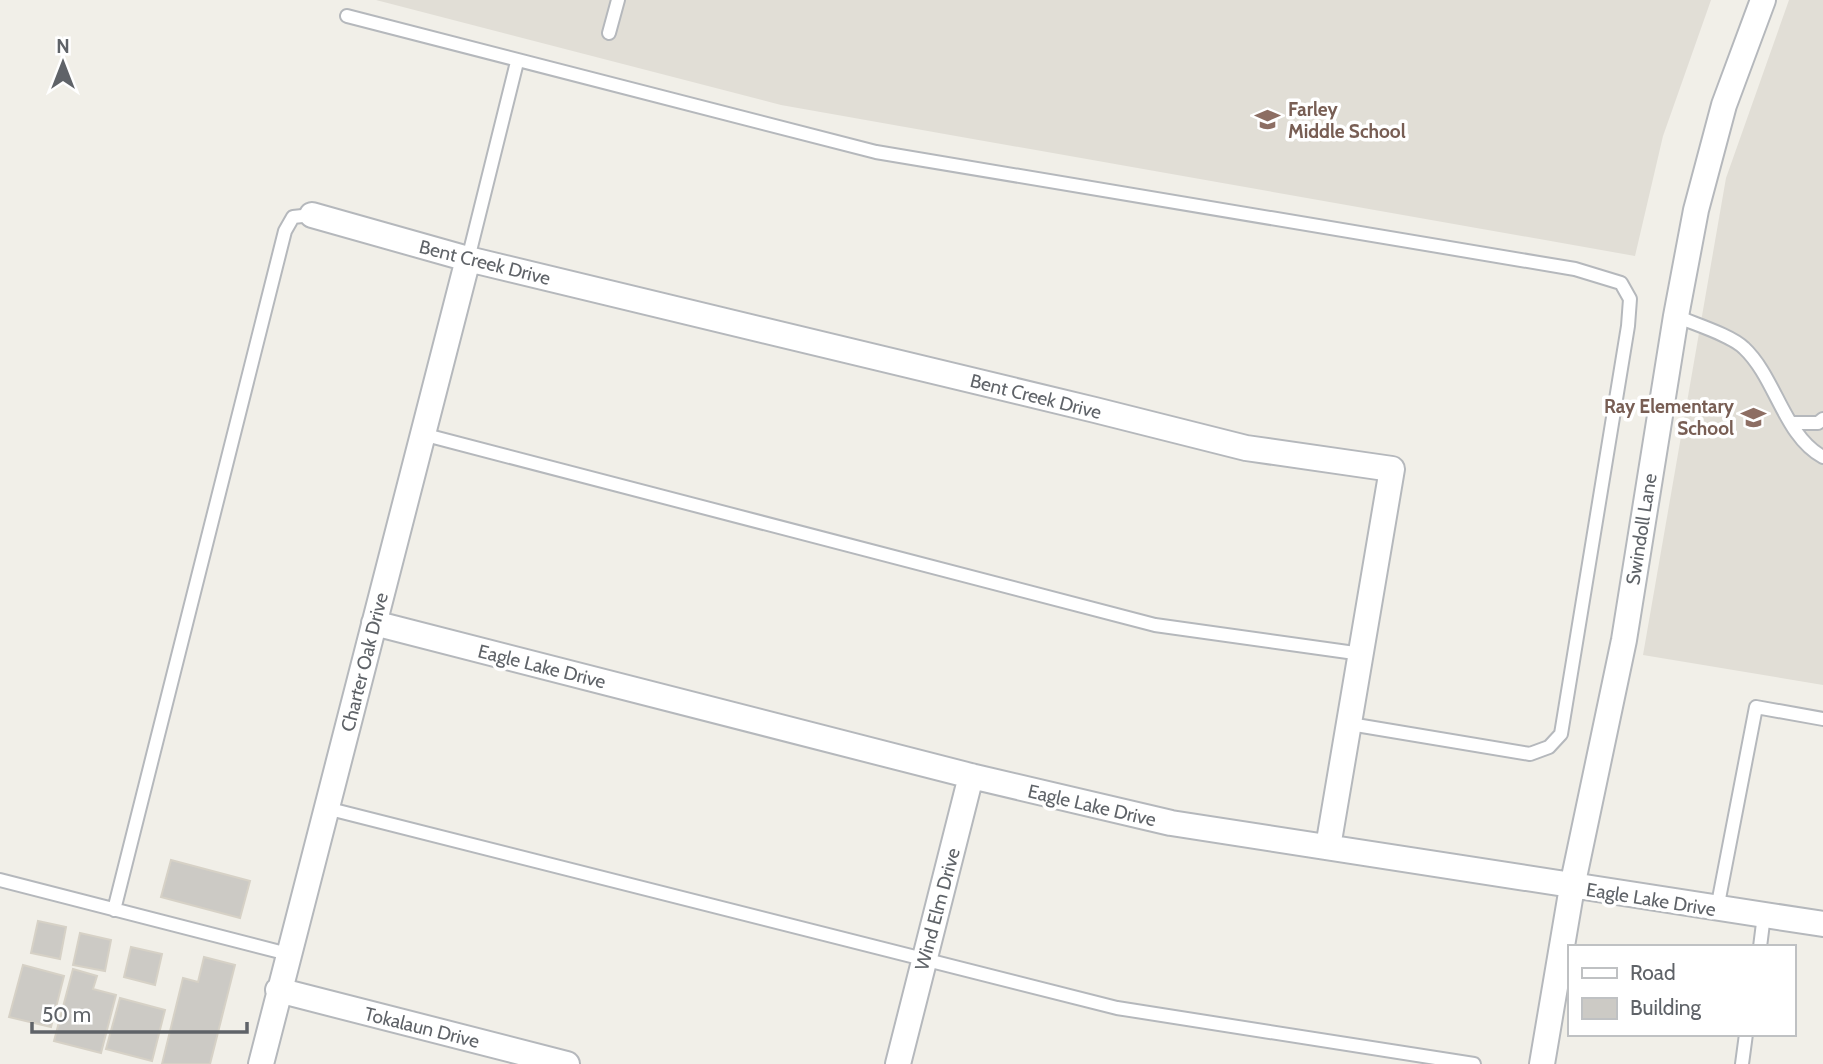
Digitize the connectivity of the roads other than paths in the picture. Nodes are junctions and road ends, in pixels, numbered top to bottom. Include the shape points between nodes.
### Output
1 (618, 0) edge
2 (1763, 0) edge
3 (347, 16) dead end
4 (609, 33) dead end
5 (517, 62) junction
6 (312, 215) joint
7 (468, 259) junction
8 (1676, 316) junction
9 (1823, 419) edge
10 (1791, 423) junction
11 (422, 435) junction
12 (1823, 457) edge
13 (374, 623) junction
14 (1362, 654) junction
15 (1823, 719) edge
16 (1350, 724) junction
17 (971, 776) junction
18 (326, 808) junction
19 (1328, 847) junction
20 (0, 880) edge
21 (1572, 887) junction
22 (1717, 909) junction
23 (114, 910) junction
24 (1765, 915) junction
25 (1823, 924) edge
26 (1760, 945) edge
27 (288, 954) junction
28 (924, 957) junction
29 (278, 990) junction
30 (1746, 1036) edge
31 (900, 1053) edge
32 (261, 1064) edge
33 (567, 1064) edge
34 (1474, 1064) edge
35 (1542, 1064) edge
36 (1742, 1064) edge

1 - 4 lane
2 - 8 street, Swindoll Lane via 1708,156
3 - 5 lane
5 - 7 lane
5 - 16 lane via 876,152 1561,267 1621,283 1630,299 1628,326 1561,734 1549,747 1530,754
6 - 7 street, Bent Creek Drive
6 - 23 lane via 292,217 285,231
7 - 11 street, Charter Oak Drive
7 - 14 street, Bent Creek Drive via 1199,438 1392,469
8 - 10 lane via 1743,346 1767,376
8 - 21 street, Swindoll Lane via 1623,640
9 - 10 lane
10 - 12 lane
11 - 13 street, Charter Oak Drive
11 - 14 lane via 1156,625
13 - 17 street, Eagle Lake Drive
13 - 18 street, Charter Oak Drive
14 - 16 street, Bent Creek Drive
15 - 22 lane via 1756,707
16 - 19 street, Bent Creek Drive
17 - 19 street, Eagle Lake Drive via 1171,823
17 - 28 street, Wind Elm Drive
18 - 27 street, Charter Oak Drive
18 - 28 lane
19 - 21 street, Eagle Lake Drive
20 - 23 lane
21 - 22 street, Eagle Lake Drive
21 - 35 street, Swindoll Lane
22 - 24 street, Eagle Lake Drive
23 - 27 lane
24 - 25 street, Eagle Lake Drive
24 - 26 lane
27 - 29 street, Charter Oak Drive
28 - 31 street, Wind Elm Drive
28 - 34 lane via 1116,1008
29 - 32 street, Charter Oak Drive
29 - 33 street, Tokalaun Drive
30 - 36 lane

